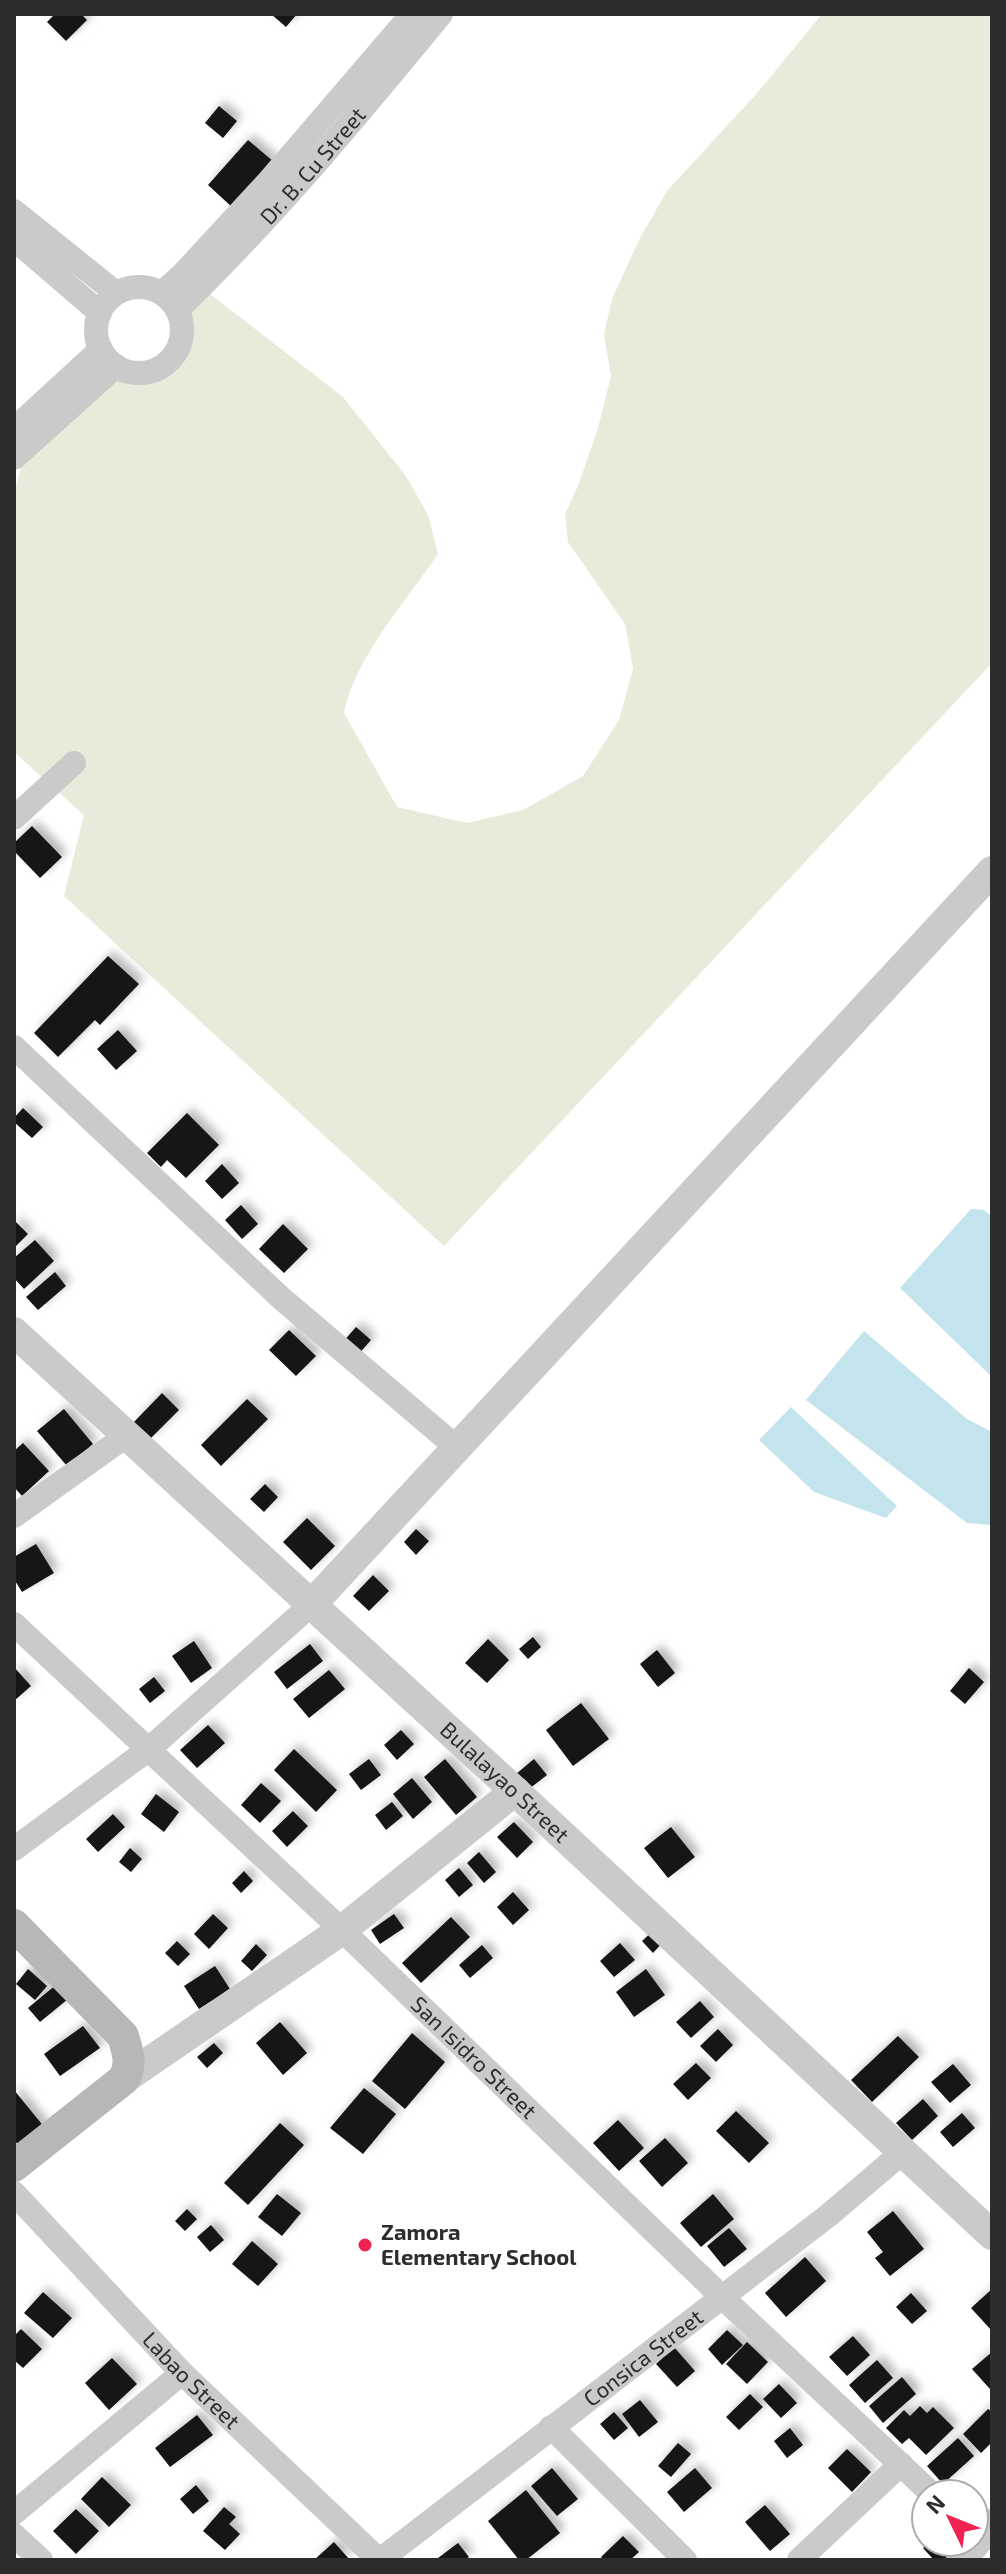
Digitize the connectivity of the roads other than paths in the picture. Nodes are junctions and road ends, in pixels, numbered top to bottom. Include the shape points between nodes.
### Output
1 (412, 14) edge
2 (441, 14) edge
3 (14, 211) edge
4 (14, 239) edge
5 (116, 293) junction
6 (170, 302) junction
7 (100, 313) junction
8 (108, 358) junction
9 (14, 429) edge
10 (14, 458) edge
11 (74, 763) dead end
12 (14, 818) edge
13 (992, 871) edge
14 (14, 1047) edge
15 (14, 1332) edge
16 (126, 1436) junction
17 (455, 1446) junction
18 (14, 1516) edge
19 (312, 1604) junction
20 (14, 1624) edge
21 (149, 1749) junction
22 (515, 1791) junction
23 (14, 1849) edge
24 (14, 1925) edge
25 (342, 1930) junction
26 (124, 2079) junction
27 (904, 2151) junction
28 (14, 2166) edge
29 (14, 2193) edge
30 (992, 2235) edge
31 (722, 2297) junction
32 (182, 2373) junction
33 (551, 2427) junction
34 (901, 2464) junction
35 (915, 2478) edge
36 (14, 2513) edge
37 (14, 2535) edge
38 (41, 2560) edge
39 (379, 2560) edge
40 (685, 2560) edge
41 (799, 2560) edge

1 - 6 street, Dr. B. Cu Street via 182,275
2 - 6 street, Dr. B. Cu Street via 236,254
3 - 5 street
4 - 7 street
5 - 6 street via 141,287
5 - 7 street
6 - 8 street via 182,331 168,361 137,372
7 - 8 street via 96,328
8 - 9 street
8 - 10 street
11 - 12 street
13 - 17 street
14 - 17 street via 281,1298
15 - 16 street, Bulalayao Street
16 - 18 street
16 - 19 street, Bulalayao Street
17 - 19 street
19 - 21 street
19 - 22 street, Bulalayao Street
20 - 21 street, San Isidro Street
21 - 23 street
21 - 25 street, San Isidro Street
22 - 25 street
22 - 27 street, Bulalayao Street
24 - 26 main road via 123,2036 129,2056
25 - 26 street
25 - 31 street, San Isidro Street
26 - 28 main road
27 - 30 street, Bulalayao Street
27 - 31 street, Consica Street
29 - 32 street, Labao Street
31 - 33 street, Consica Street
31 - 34 street, San Isidro Street
32 - 36 street
32 - 39 street, Labao Street
33 - 39 street, Consica Street
33 - 40 street
34 - 35 street, San Isidro Street
34 - 41 street
37 - 38 street

